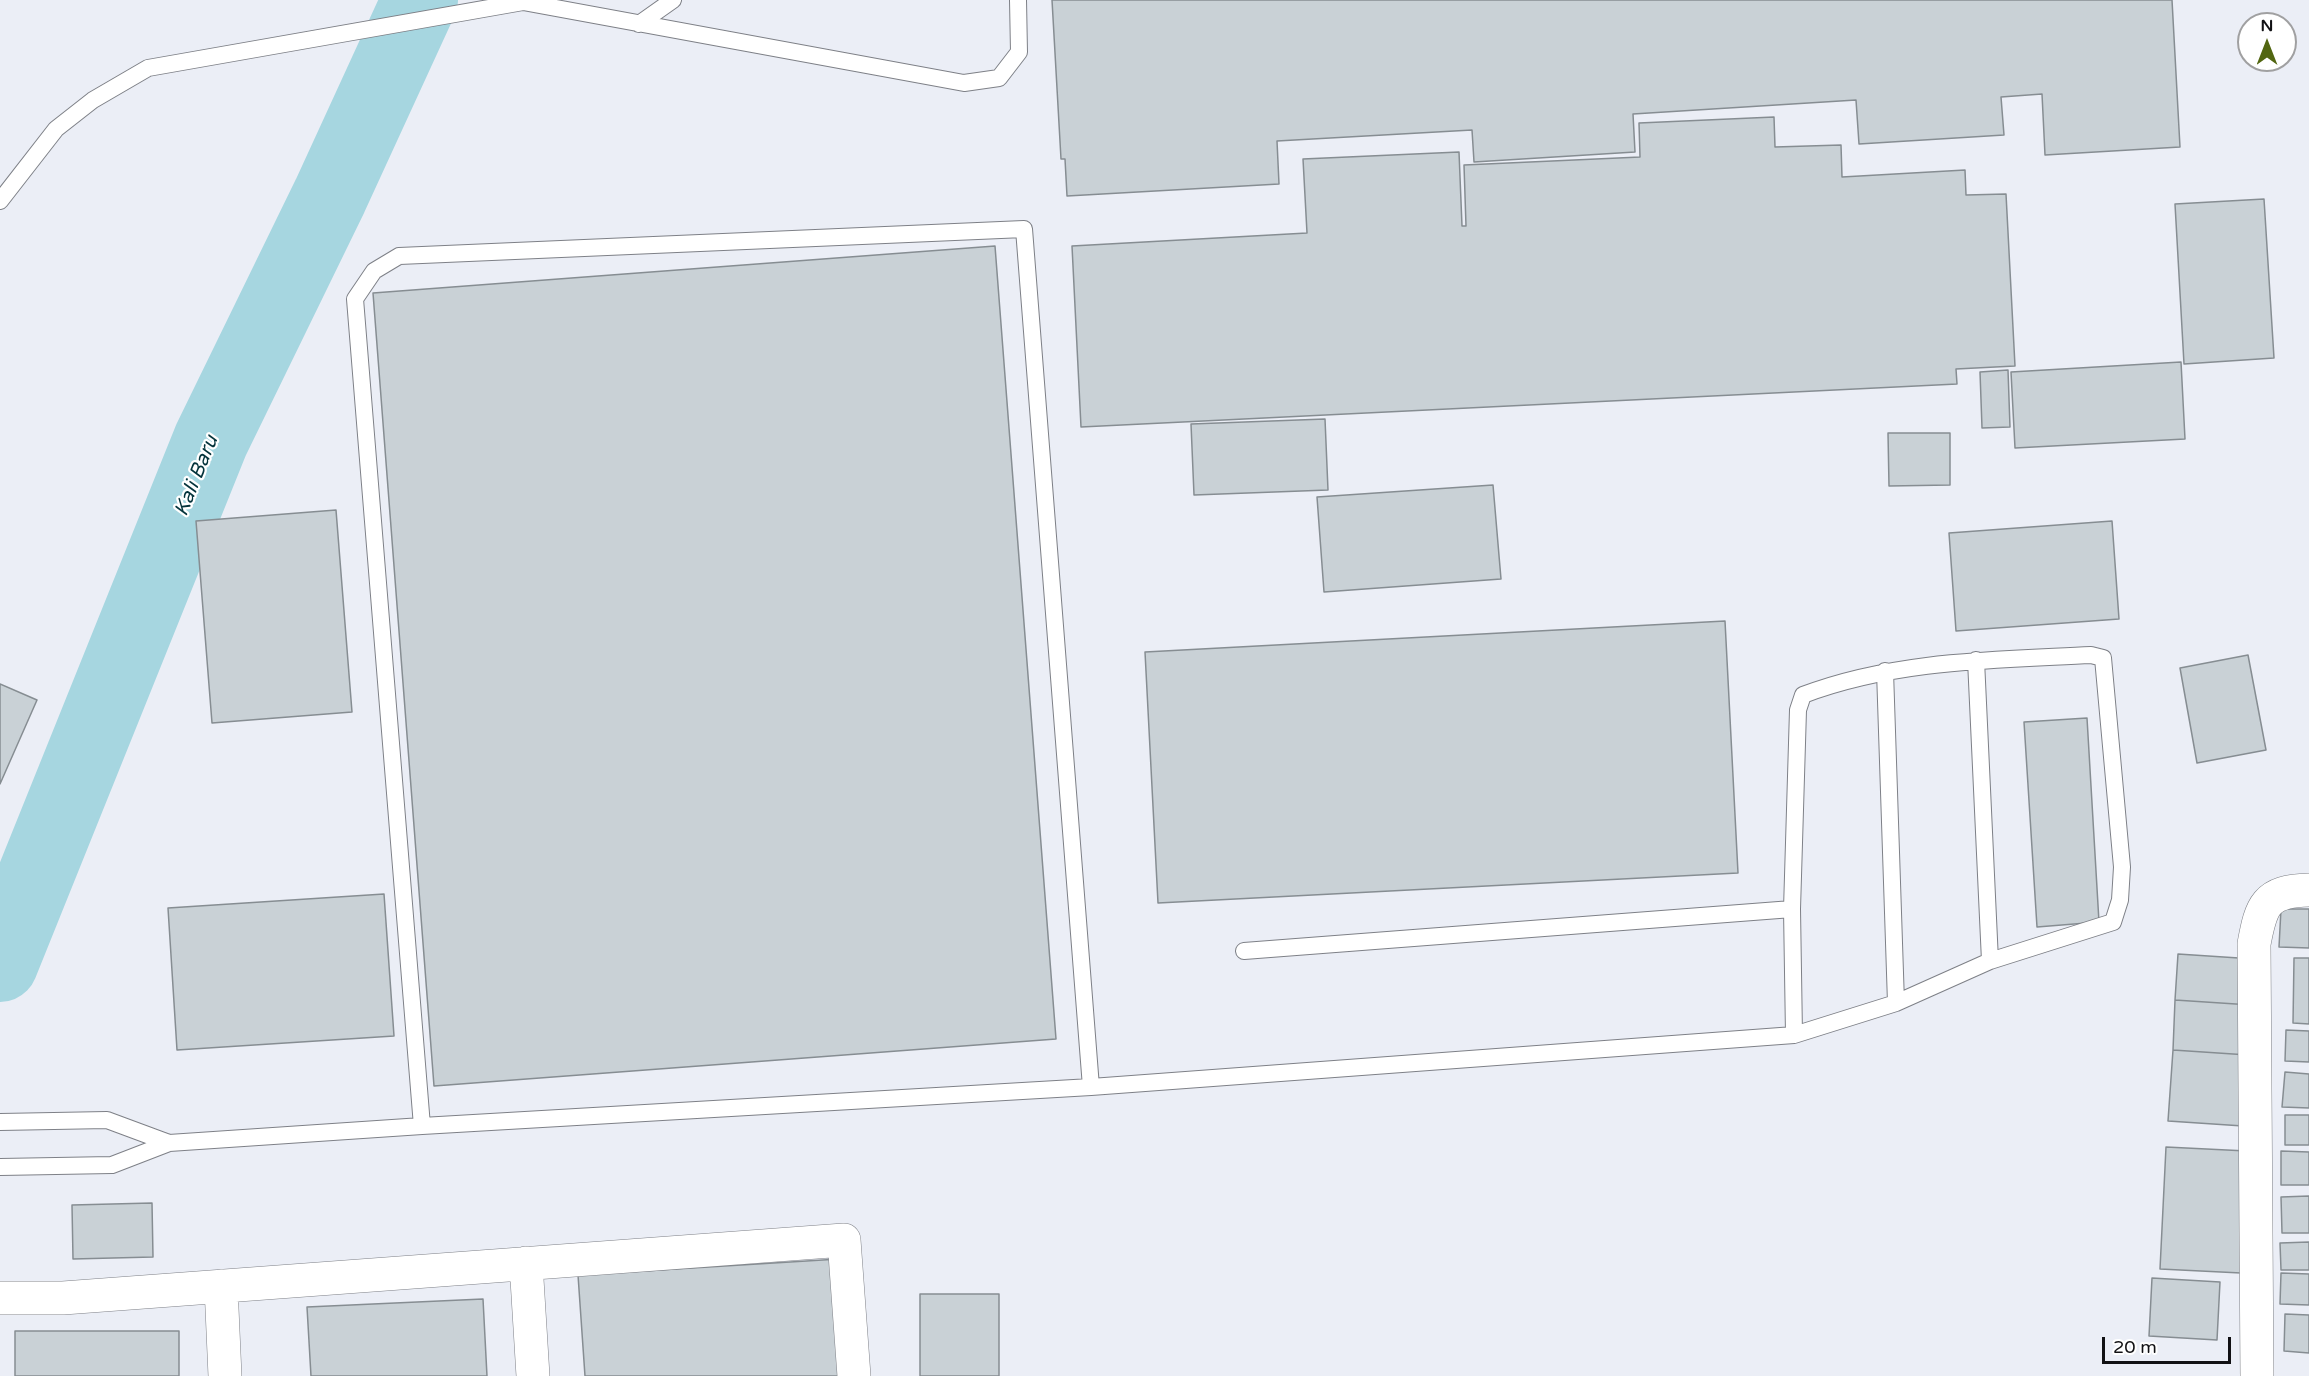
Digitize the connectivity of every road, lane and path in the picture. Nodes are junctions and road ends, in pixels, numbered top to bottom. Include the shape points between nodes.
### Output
1 (672, 0) edge
2 (1018, 0) edge
3 (639, 24) junction
4 (0, 201) edge
5 (1976, 660) junction
6 (1885, 671) junction
7 (2309, 890) edge
8 (1792, 909) junction
9 (1244, 951) dead end
10 (1990, 962) junction
11 (1896, 1004) junction
12 (1794, 1035) junction
13 (1091, 1087) junction
14 (8, 1122) edge
15 (422, 1126) junction
16 (169, 1143) junction
17 (0, 1167) edge
18 (526, 1263) junction
19 (221, 1286) junction
20 (0, 1298) edge
21 (225, 1376) edge
22 (533, 1376) edge
23 (854, 1376) edge
24 (2257, 1376) edge

1 - 3 lane
2 - 3 lane via 1019,52 999,78 964,83
3 - 4 lane via 523,2 148,68 93,100 56,129
5 - 6 lane
5 - 10 lane
5 - 10 lane via 2091,655 2103,658 2122,867 2120,900 2113,922
6 - 8 lane via 1803,695 1798,710
6 - 11 lane
7 - 24 street via 2292,890 2270,900 2259,915 2254,944
8 - 9 lane
8 - 12 lane
10 - 11 lane
11 - 12 lane
12 - 13 lane
13 - 15 lane
13 - 15 lane via 1024,228 399,256 374,270 355,299
14 - 16 lane via 107,1120
15 - 16 lane
16 - 17 lane via 112,1165
18 - 19 street
18 - 22 street
18 - 23 street via 844,1240
19 - 20 street via 63,1298
19 - 21 street

